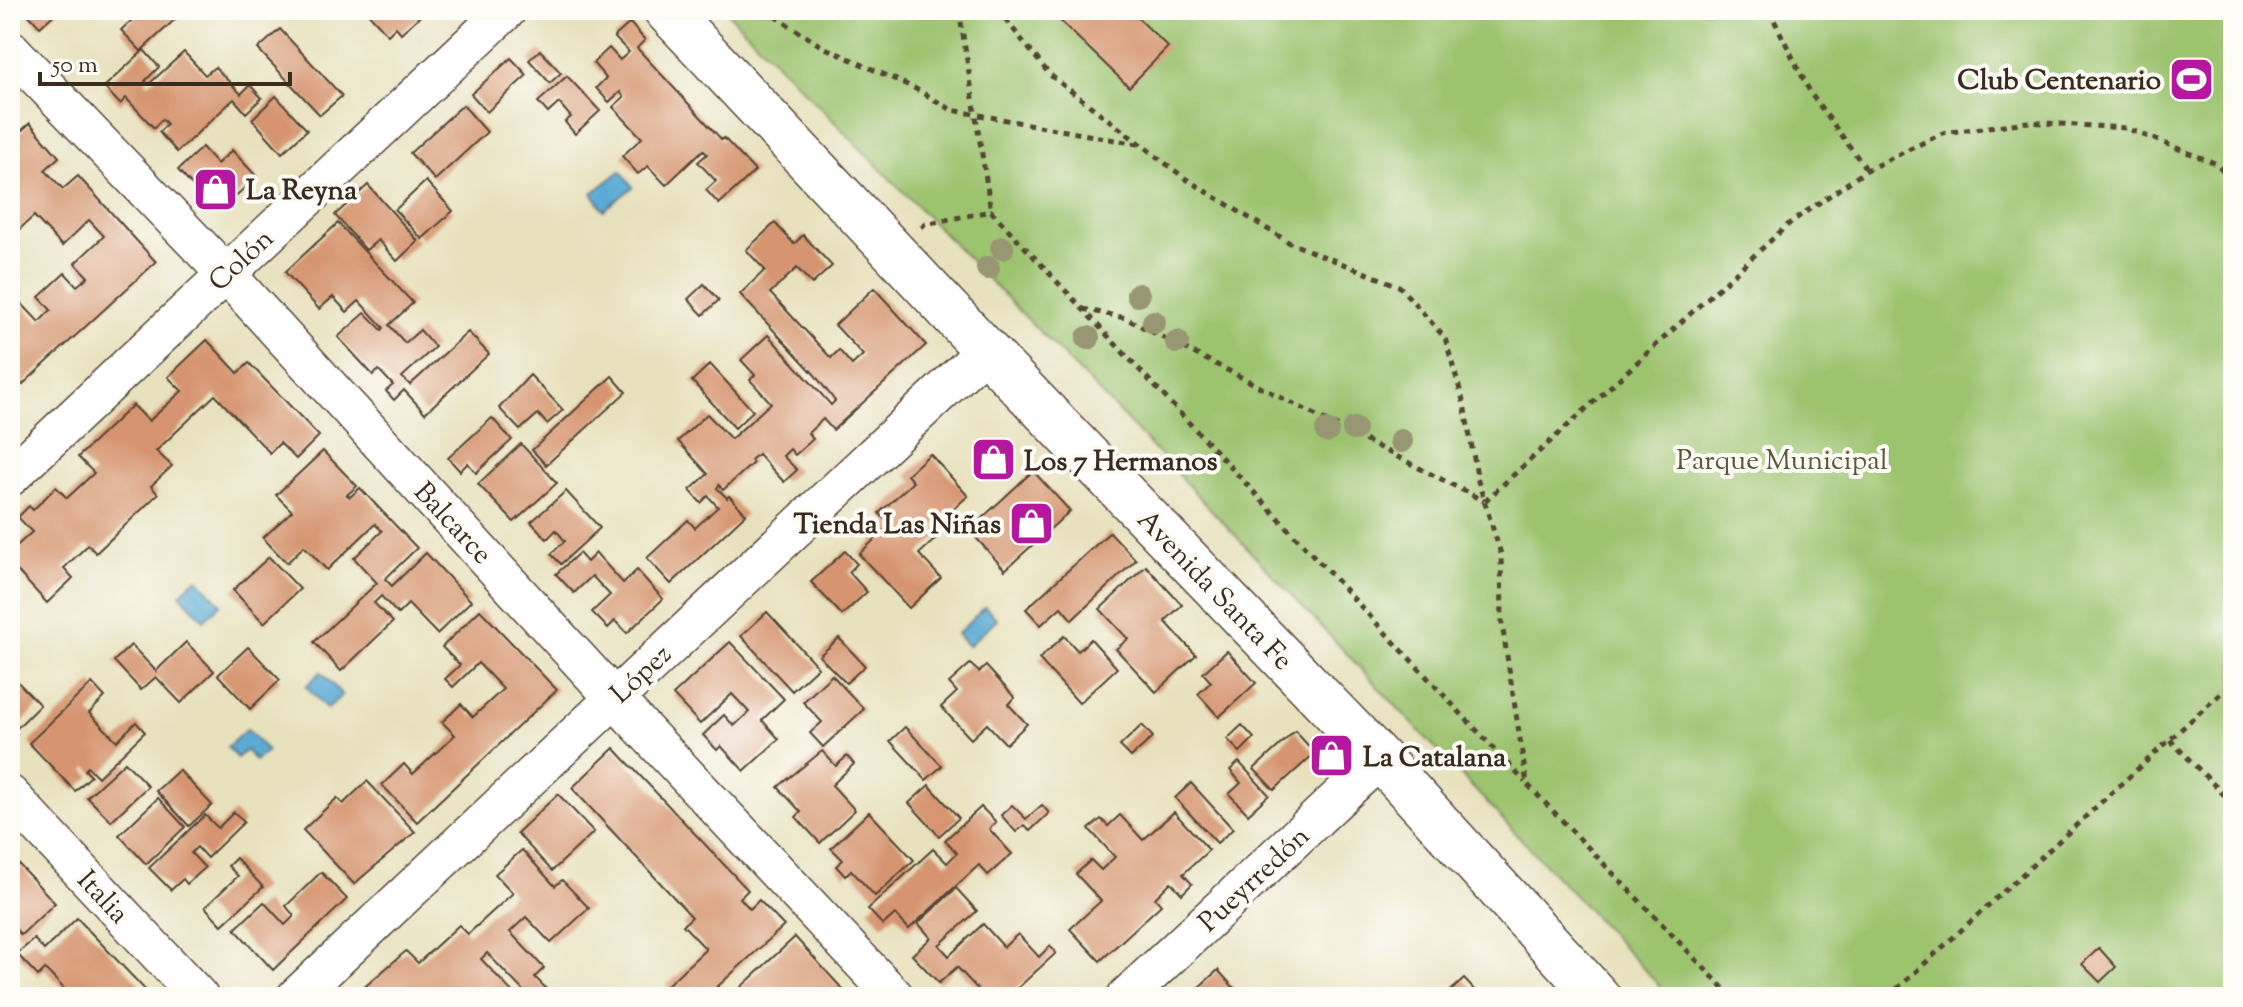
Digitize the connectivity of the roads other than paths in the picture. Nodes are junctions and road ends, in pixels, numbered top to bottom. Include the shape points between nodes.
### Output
1 (507, 10) edge
2 (666, 10) edge
3 (10, 49) edge
4 (225, 273) junction
5 (986, 350) junction
6 (10, 477) edge
7 (615, 697) junction
8 (1380, 759) junction
9 (10, 795) edge
10 (199, 997) edge
11 (296, 997) edge
12 (895, 997) edge
13 (1126, 997) edge
14 (1598, 997) edge

1 - 4 street, Colón
2 - 5 main road, Avenida Santa Fe
3 - 4 street, Balcarce
4 - 6 street, Colón
4 - 7 street, Balcarce
5 - 7 street, López
5 - 8 main road, Avenida Santa Fe
7 - 11 street, López
7 - 12 street, Balcarce
8 - 13 street, Pueyrredón
8 - 14 main road, Avenida Santa Fe
9 - 10 street, Italia

